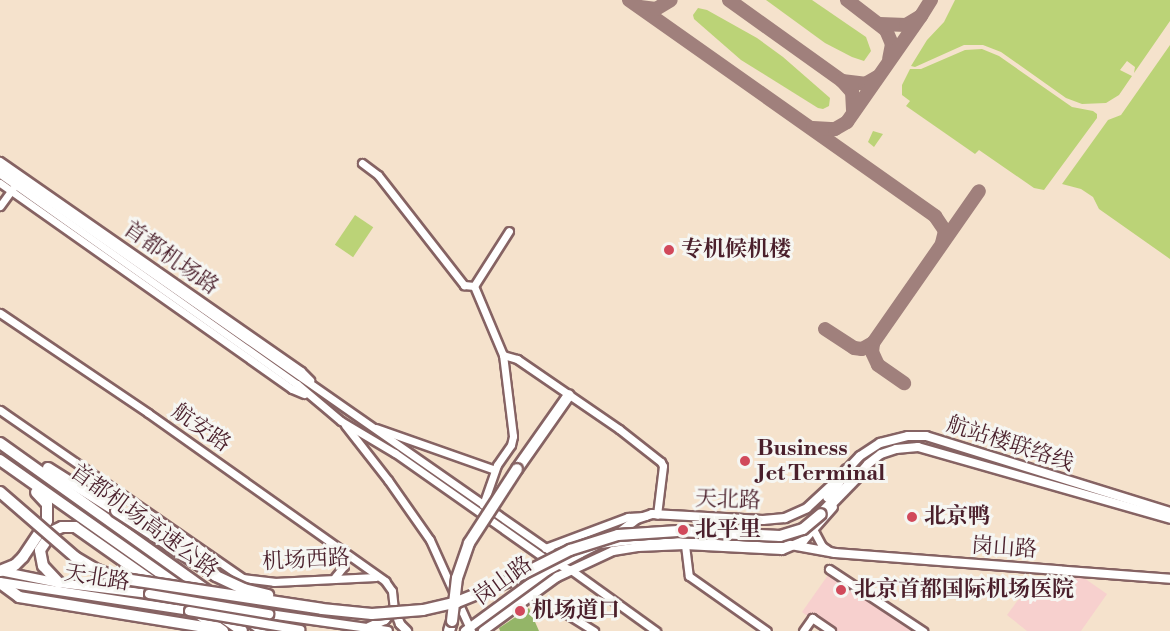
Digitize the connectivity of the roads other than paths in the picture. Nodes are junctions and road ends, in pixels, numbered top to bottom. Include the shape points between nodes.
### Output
1 (0, 161) edge
2 (362, 163) dead end
3 (0, 167) edge
4 (0, 174) edge
5 (0, 183) edge
6 (16, 183) junction
7 (0, 207) edge
8 (509, 231) dead end
9 (474, 286) junction
10 (0, 313) edge
11 (503, 355) junction
12 (569, 395) junction
13 (0, 410) edge
14 (348, 411) junction
15 (341, 421) junction
16 (368, 425) junction
17 (0, 438) edge
18 (0, 443) edge
19 (0, 460) edge
20 (12, 469) junction
21 (495, 470) junction
22 (847, 470) junction
23 (856, 477) junction
24 (0, 492) edge
25 (483, 505) junction
26 (1170, 512) edge
27 (819, 513) junction
28 (657, 515) junction
29 (645, 516) junction
30 (1170, 519) edge
31 (814, 531) junction
32 (599, 544) junction
33 (685, 545) junction
34 (793, 546) junction
35 (545, 548) junction
36 (344, 551) junction
37 (835, 554) junction
38 (562, 563) junction
39 (829, 569) dead end
40 (571, 570) junction
41 (0, 571) edge
42 (335, 577) junction
43 (379, 577) junction
44 (1170, 579) edge
45 (0, 582) edge
46 (59, 583) junction
47 (394, 609) junction
48 (567, 614) dead end
49 (363, 627) junction
50 (452, 628) edge
51 (303, 630) edge
52 (468, 630) edge
53 (222, 631) edge
54 (242, 631) edge
55 (264, 631) edge
56 (388, 631) edge
57 (407, 631) edge
58 (483, 631) edge
59 (594, 631) edge
60 (656, 631) edge
61 (766, 631) edge
62 (803, 631) edge
63 (831, 631) edge
64 (923, 631) edge

1 - 6 street, 首都机场路
2 - 9 street via 378,175 464,285
3 - 6 street, 首都机场路
4 - 6 street, 首都机场路
5 - 6 street, 首都机场路
6 - 7 street
6 - 14 street, 首都机场路
6 - 15 street, 首都机场路 via 292,389 309,396
8 - 9 street
9 - 11 street
10 - 36 street, 航安路
11 - 12 street via 517,358
11 - 21 street via 513,441
12 - 28 street via 662,462
12 - 50 highway, bridge via 469,543 454,588
13 - 42 street, 机场西路 via 243,578 274,582
14 - 15 street
14 - 16 street, 首都机场路
15 - 38 street, 首都机场路 via 395,453 546,559
15 - 52 street, 首都机场路 via 430,540
16 - 21 street
16 - 25 street, 首都机场路
17 - 27 highway, bridge via 216,576 244,589 308,602 376,607 418,605 464,594 574,543 617,529 663,525 774,531 793,527
18 - 55 highway, 首都机场高速公路
19 - 20 highway, 首都机场高速公路
20 - 41 highway via 45,500 48,516 23,557
20 - 54 highway, 首都机场高速公路
21 - 25 street
22 - 26 main road, 航站楼联络线 via 863,454 885,441 926,436
22 - 27 highway
22 - 28 main road, 天北路 via 807,508 786,518
23 - 27 highway
23 - 30 main road, 航站楼联络线 via 881,454 918,447
23 - 31 main road, 航站楼联络线
24 - 27 highway, bridge via 72,555 107,574 153,585 361,613 423,610 457,602 570,550 618,535 678,531 780,536 803,529
25 - 35 street, 首都机场路
28 - 29 main road, 天北路
29 - 32 main road, 天北路
29 - 35 street via 628,517
31 - 34 main road, 天北路
31 - 37 street via 822,546
32 - 34 main road, 天北路 via 665,538
32 - 38 main road, 天北路
33 - 34 main road, 天北路 via 782,550
33 - 40 main road, 天北路 via 622,549
33 - 61 street via 689,576
34 - 37 main road, 岗山路
35 - 38 street, 首都机场路
36 - 42 street via 344,566
36 - 43 street, 航安路
37 - 44 main road, 岗山路
38 - 40 street
38 - 52 main road, 岗山路
39 - 64 street
40 - 58 main road, 岗山路
40 - 60 street
41 - 46 main road, 天北路
42 - 43 street, 机场西路
43 - 47 street via 392,591
45 - 51 main road, 天北路, bridge
45 - 53 highway via 19,597
46 - 49 main road, 天北路, bridge
46 - 53 highway via 43,566 40,550 53,531 75,527
47 - 49 main road via 378,624
47 - 57 main road
48 - 59 street
49 - 56 main road
62 - 63 street via 812,618

